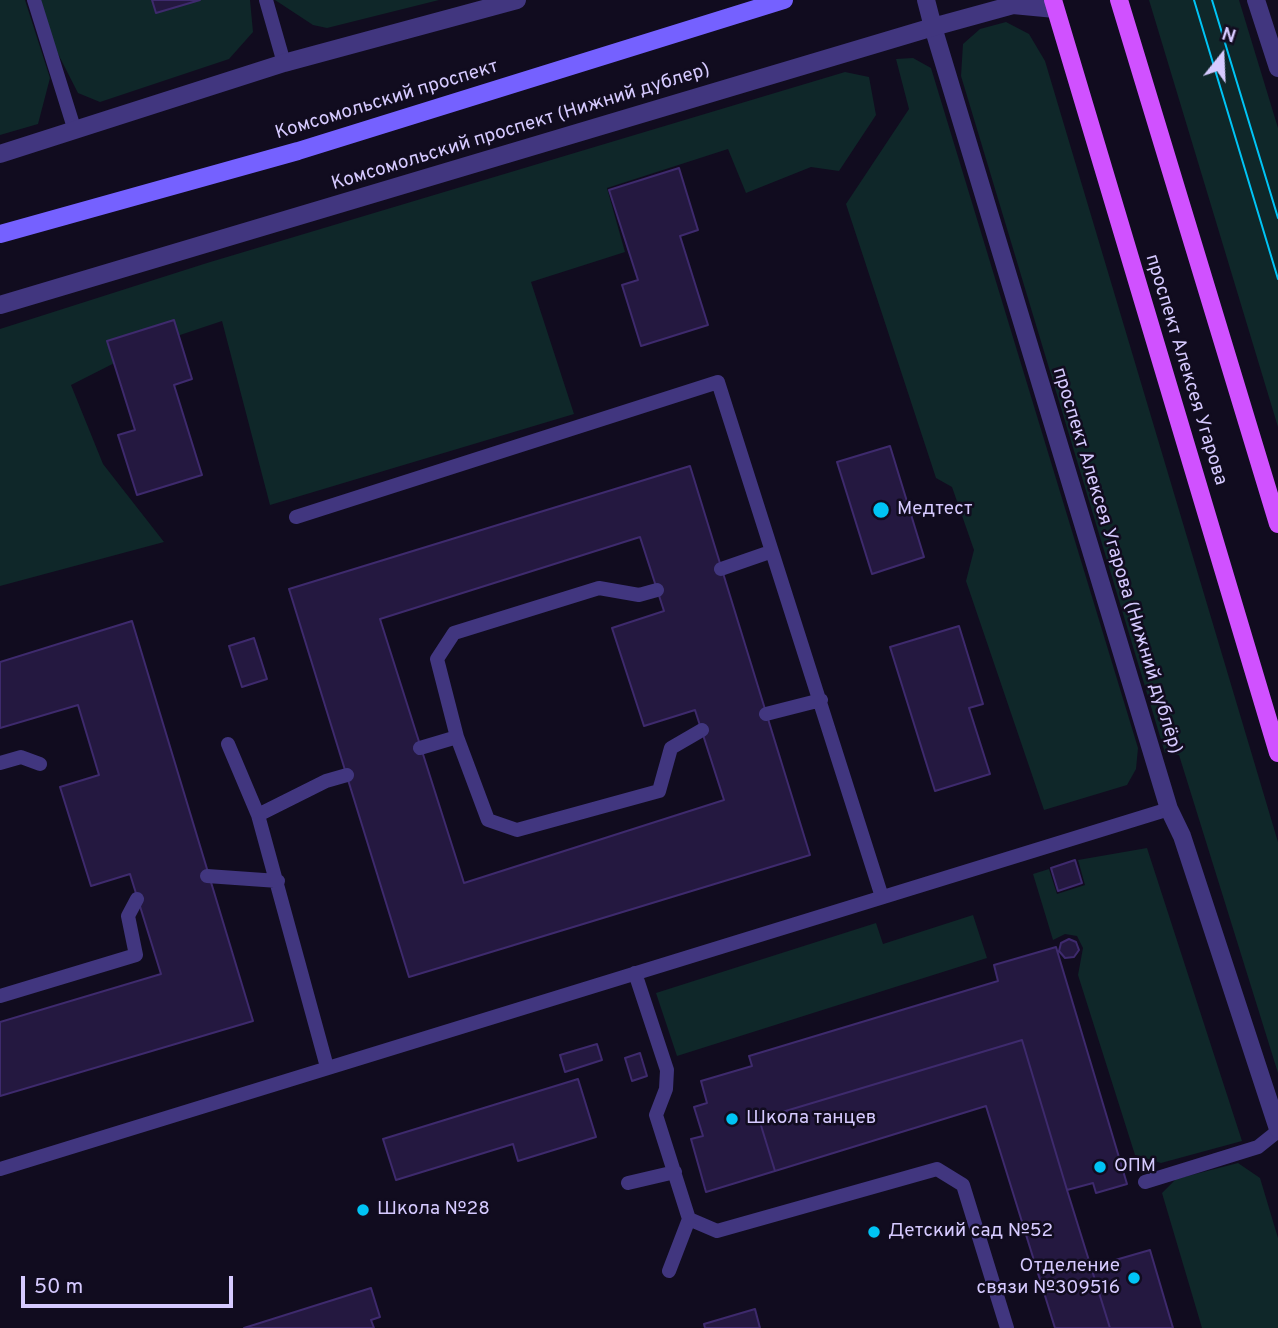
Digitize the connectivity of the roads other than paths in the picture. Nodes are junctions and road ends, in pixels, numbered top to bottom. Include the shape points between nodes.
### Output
1 (34, 0) edge
2 (266, 0) edge
3 (517, 0) edge
4 (784, 0) edge
5 (926, 0) edge
6 (1119, 0) edge
7 (1256, 0) edge
8 (1054, 4) edge
9 (933, 27) junction
10 (284, 63) junction
11 (1278, 68) edge
12 (75, 131) junction
13 (0, 154) edge
14 (0, 234) edge
15 (0, 305) edge
16 (296, 517) dead end
17 (1278, 524) edge
18 (770, 552) junction
19 (721, 569) dead end
20 (657, 590) dead end
21 (821, 700) junction
22 (766, 714) dead end
23 (702, 730) dead end
24 (457, 737) junction
25 (228, 744) dead end
26 (420, 748) dead end
27 (1278, 753) edge
28 (0, 763) edge
29 (40, 764) dead end
30 (347, 775) dead end
31 (1169, 809) junction
32 (258, 815) junction
33 (207, 876) dead end
34 (278, 881) junction
35 (882, 897) junction
36 (137, 899) dead end
37 (635, 973) junction
38 (0, 996) edge
39 (327, 1067) junction
40 (1278, 1130) edge
41 (0, 1169) edge
42 (675, 1172) junction
43 (1145, 1182) dead end
44 (628, 1183) dead end
45 (689, 1219) junction
46 (669, 1271) dead end
47 (1007, 1328) edge

1 - 12 lane
2 - 10 lane
3 - 10 street
4 - 14 main road, Комсомольский проспект via 298,151
5 - 9 street, проспект Алексея Угарова (Нижний дублёр)
6 - 17 main road
7 - 11 street
8 - 9 street, Комсомольский проспект (Нижний дублер) via 1013,5
8 - 27 main road, проспект Алексея Угарова
9 - 15 street, Комсомольский проспект (Нижний дублер)
9 - 31 street, проспект Алексея Угарова (Нижний дублёр)
10 - 12 street
12 - 13 street
16 - 18 lane via 718,383
18 - 19 lane
18 - 21 lane
20 - 24 lane via 639,595 598,588 454,632 437,659
21 - 22 lane
21 - 35 lane
23 - 24 lane via 671,748 659,791 517,830 488,820
24 - 26 lane
25 - 32 lane
28 - 29 lane via 21,757
30 - 32 lane via 326,780
31 - 35 lane
31 - 40 street, проспект Алексея Угарова (Нижний дублёр) via 1182,836
32 - 34 lane
33 - 34 lane
34 - 39 lane
35 - 37 lane
36 - 38 lane via 128,916 136,955
37 - 39 lane
37 - 42 lane via 667,1070 666,1089 656,1115
39 - 41 lane
40 - 43 lane via 1258,1147
42 - 44 lane
42 - 45 lane
45 - 46 lane
45 - 47 lane via 718,1231 937,1169 963,1185

